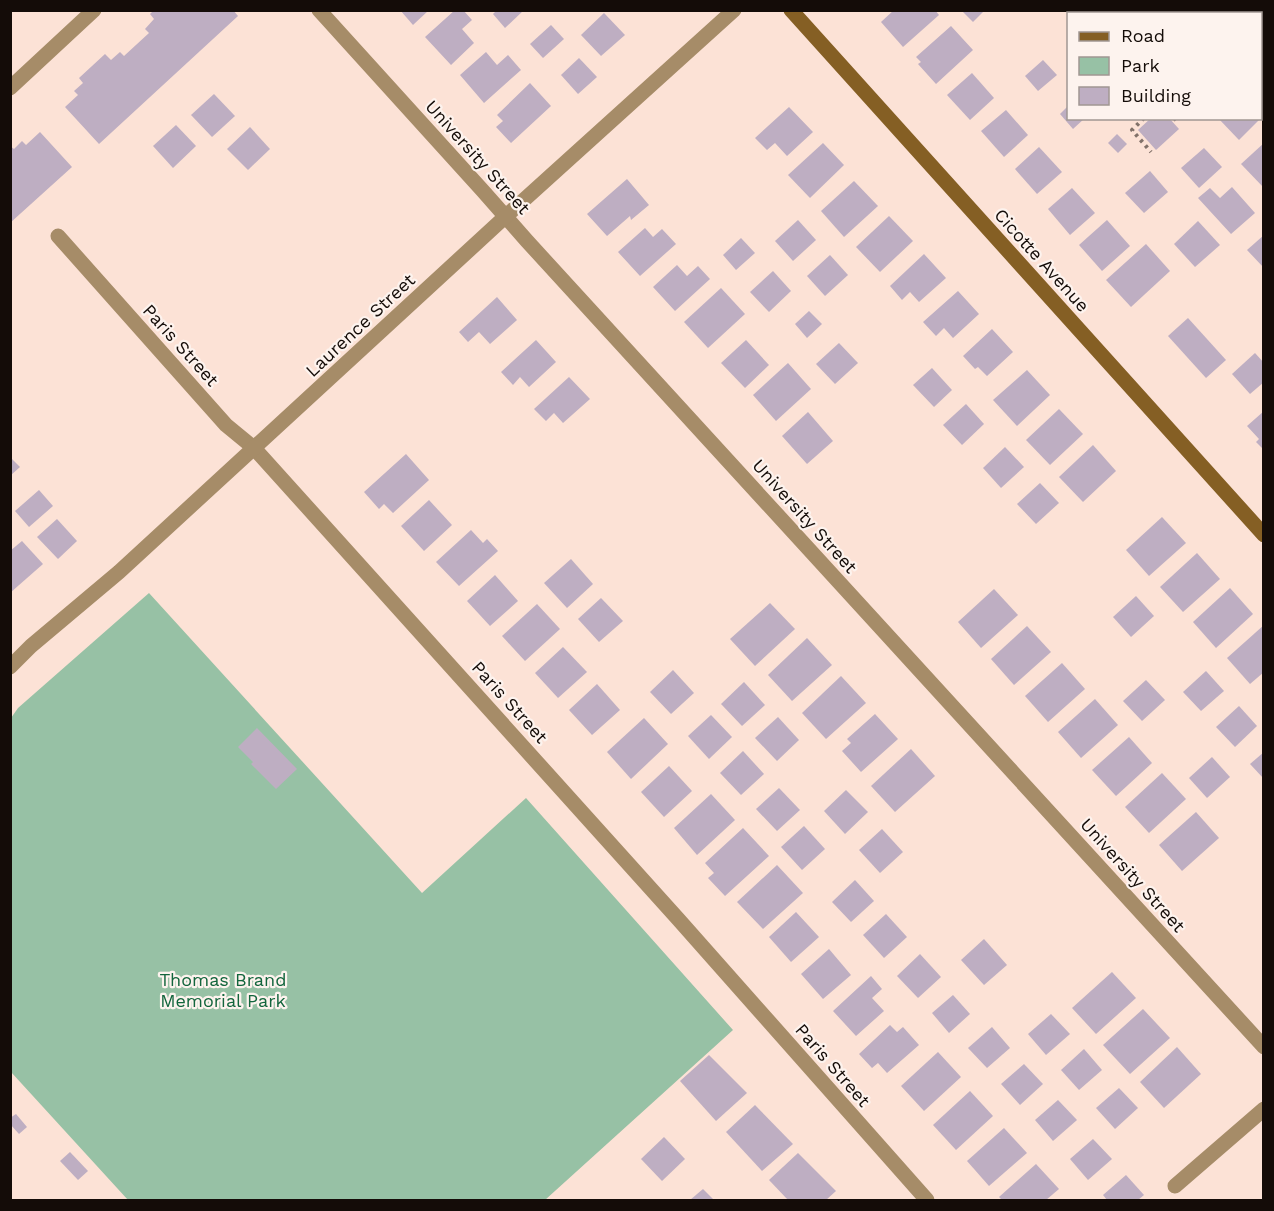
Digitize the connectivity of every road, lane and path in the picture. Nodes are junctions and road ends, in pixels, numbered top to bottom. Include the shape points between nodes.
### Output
1 (94, 10) edge
2 (319, 10) edge
3 (734, 10) edge
4 (790, 10) edge
5 (10, 88) edge
6 (1142, 120) edge
7 (1151, 152) dead end
8 (505, 217) junction
9 (58, 236) dead end
10 (254, 448) junction
11 (1263, 535) edge
12 (10, 667) edge
13 (1263, 1047) edge
14 (1263, 1109) edge
15 (1175, 1186) dead end
16 (927, 1200) edge

1 - 5 street
2 - 8 street, University Street
3 - 8 street, Laurence Street
4 - 11 street, Cicotte Avenue
6 - 7 path via 1132,130
8 - 10 street, Laurence Street
8 - 13 street, University Street
9 - 10 street, Paris Street via 226,425
10 - 12 street, Laurence Street
10 - 16 street, Paris Street
14 - 15 street

